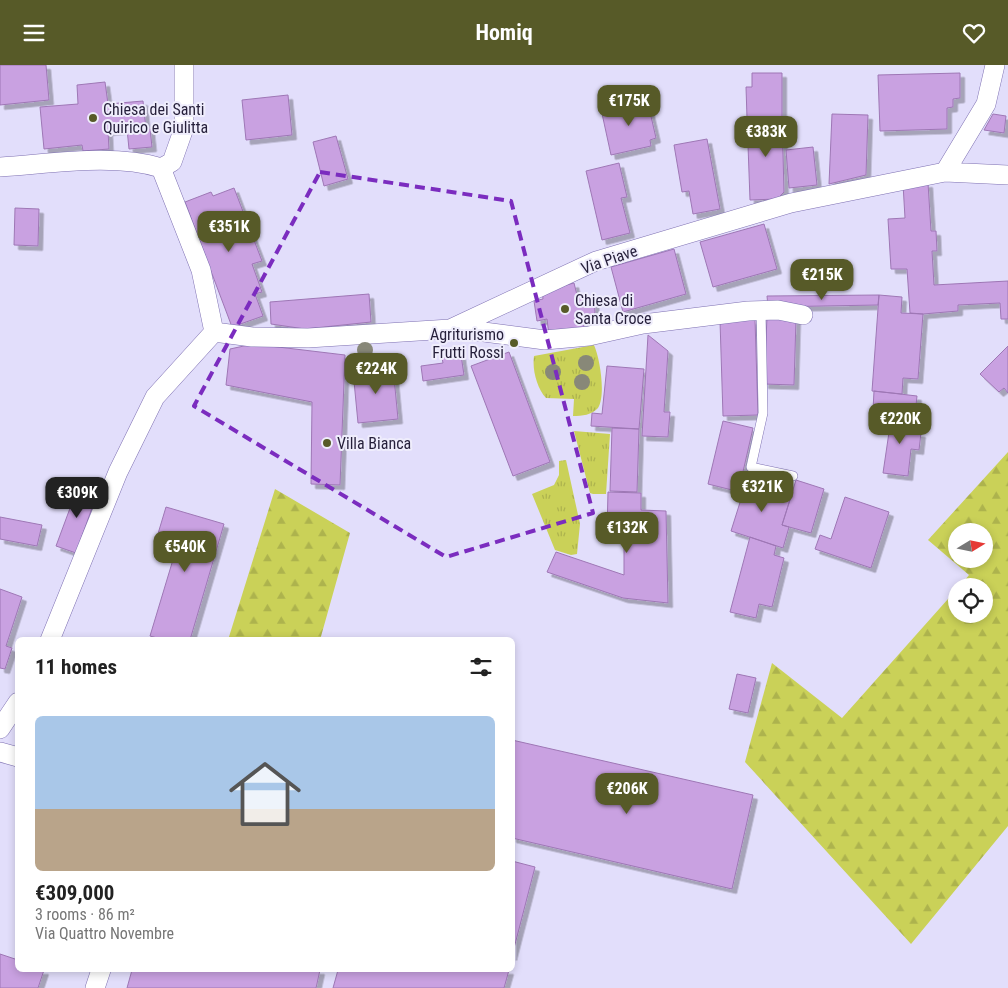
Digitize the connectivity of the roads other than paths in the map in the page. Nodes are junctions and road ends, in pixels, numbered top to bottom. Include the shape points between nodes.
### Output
1 (184, 65) edge
2 (995, 65) edge
3 (166, 165) junction
4 (0, 167) edge
5 (945, 172) junction
6 (1008, 175) edge
7 (761, 311) junction
8 (803, 315) dead end
9 (453, 328) junction
10 (214, 332) junction
11 (793, 476) dead end
12 (51, 637) edge
13 (15, 706) edge
14 (0, 729) edge
15 (0, 752) edge
16 (15, 756) edge
17 (101, 972) edge
18 (94, 988) edge

1 - 3 street via 184,128
2 - 5 street via 986,103
3 - 4 street via 112,160
3 - 10 street via 201,270
5 - 6 street, Via Piave
5 - 9 street, Via Piave via 791,203 596,261
7 - 8 street
7 - 9 street via 643,324 589,336 545,340
7 - 11 lane via 763,413 751,467
9 - 10 street, Via Piave via 308,339
10 - 12 street via 155,397 118,472
13 - 14 street
15 - 16 street
17 - 18 street

